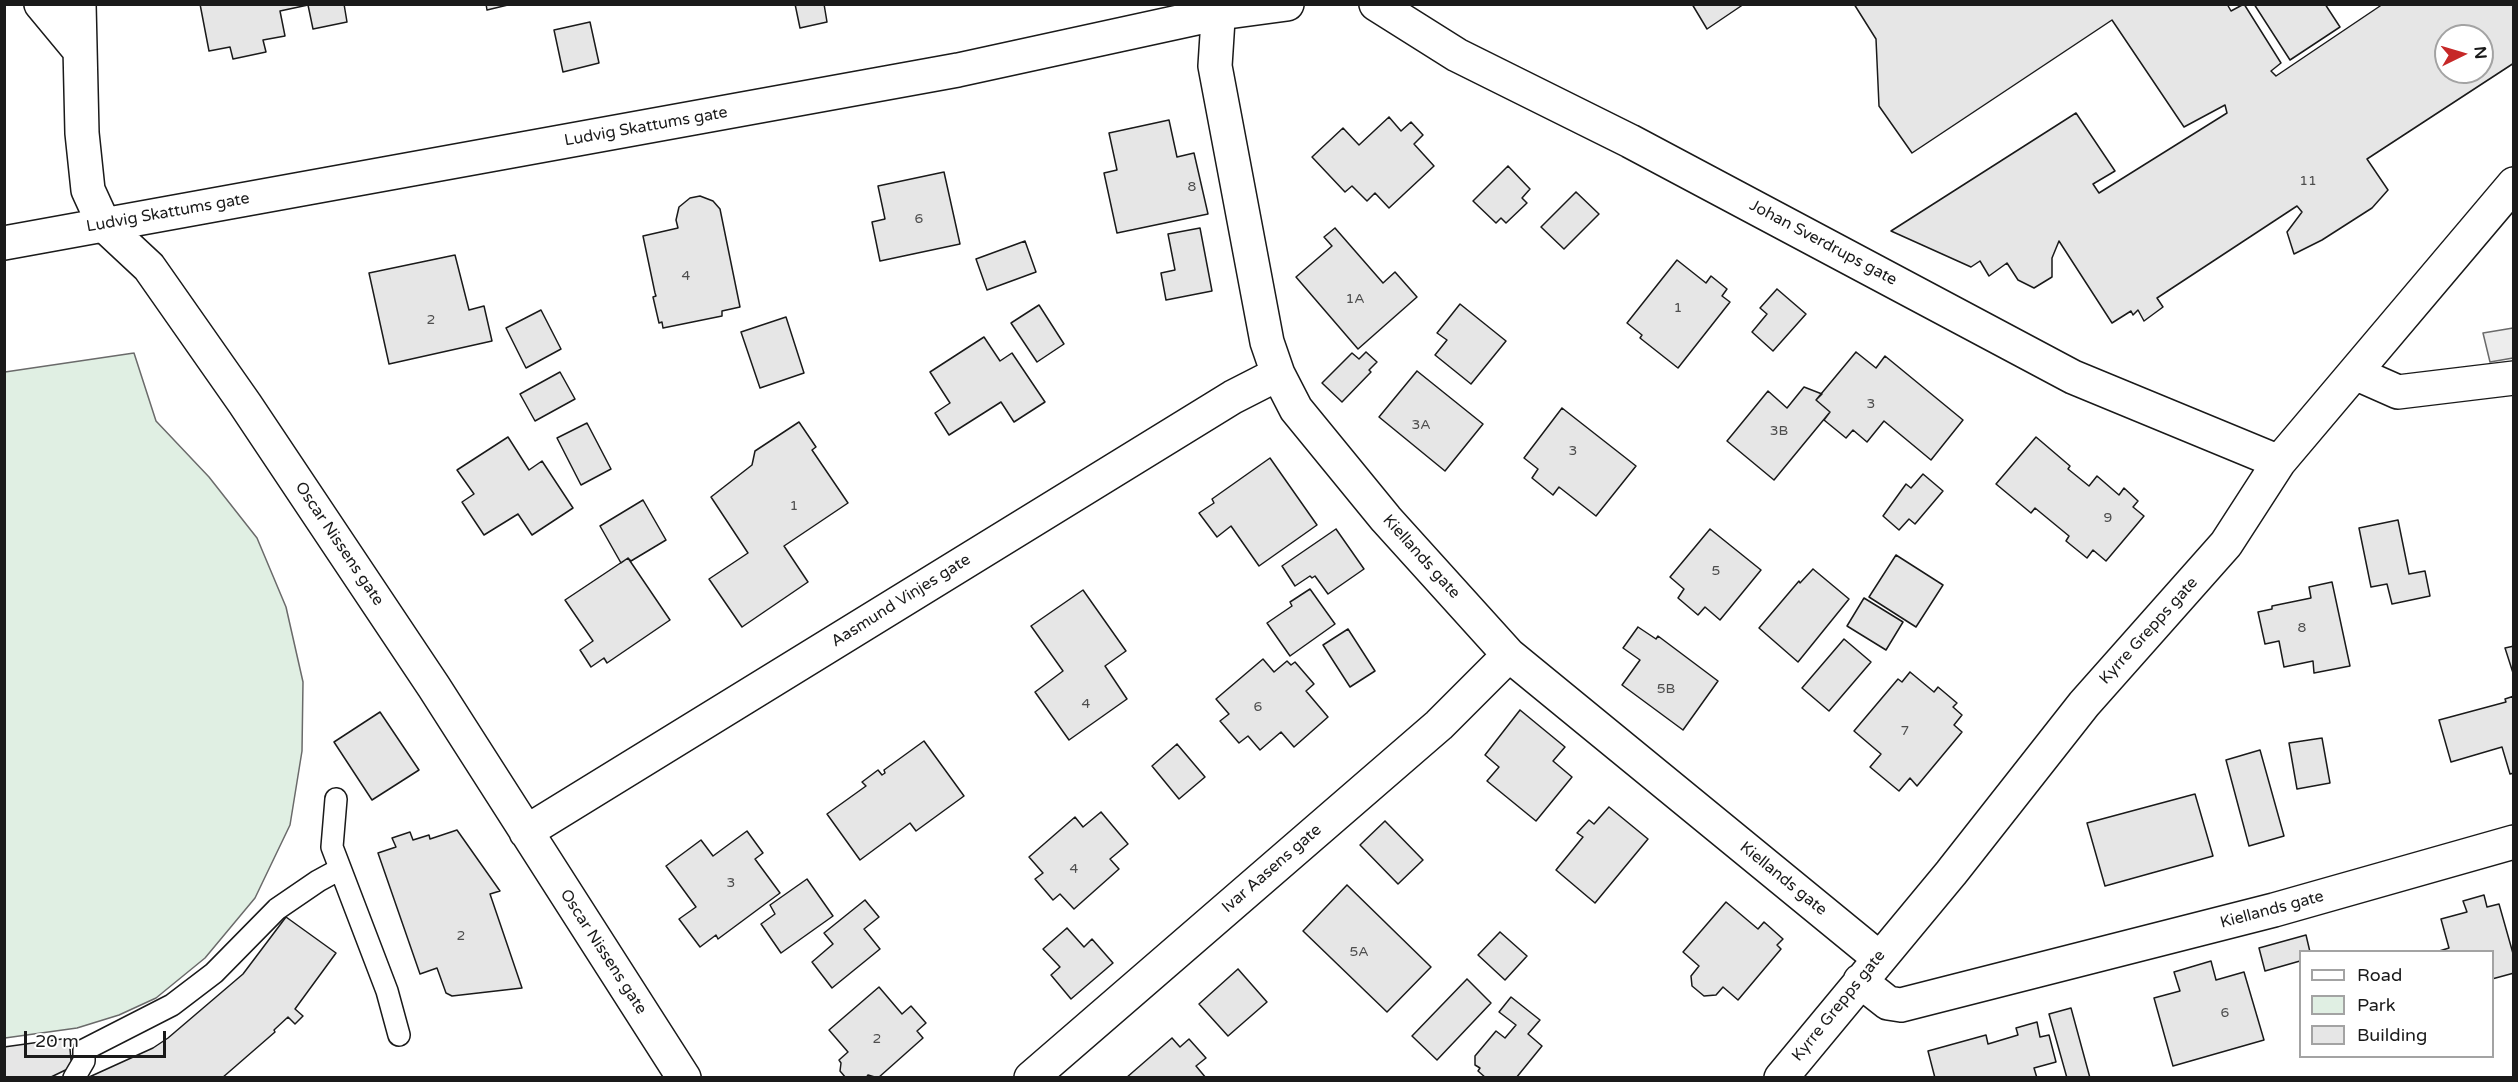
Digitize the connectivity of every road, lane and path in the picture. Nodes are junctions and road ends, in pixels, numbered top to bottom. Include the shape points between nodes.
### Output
1 (41, 4) edge
2 (79, 4) edge
3 (1287, 4) edge
4 (1377, 4) edge
5 (1219, 9) edge
6 (80, 51) junction
7 (2514, 184) edge
8 (104, 225) junction
9 (4, 243) edge
10 (2355, 373) junction
11 (1278, 374) junction
12 (2514, 378) edge
13 (2279, 462) junction
14 (1509, 655) junction
15 (336, 799) dead end
16 (526, 832) junction
17 (2514, 842) edge
18 (340, 869) junction
19 (1869, 969) junction
20 (399, 1035) dead end
21 (74, 1077) edge
22 (684, 1077) edge
23 (1031, 1077) edge
24 (1781, 1077) edge

1 - 6 street
2 - 6 street, Oscar Nissens gate
3 - 5 street, Ludvig Skattums gate
4 - 13 street, Johan Sverdrups gate via 1457,55 1641,147 2073,377
5 - 8 street, Ludvig Skattums gate via 958,70
5 - 11 street, Kiellands gate via 1215,66 1267,342
6 - 8 street, Oscar Nissens gate via 88,190
7 - 10 street, Kyrre Grepps gate
8 - 9 street, Ludvig Skattums gate
8 - 16 street, Oscar Nissens gate via 149,267 238,394
10 - 12 street via 2398,392
10 - 13 street, Kyrre Grepps gate
11 - 14 street, Kiellands gate via 1296,409 1386,519
11 - 16 street, Aasmund Vinjes gate via 1233,397
13 - 19 street, Kyrre Grepps gate via 2226,544 2084,704 1951,873
14 - 19 street, Kiellands gate
14 - 23 street, Ivar Aasens gate via 1439,725
15 - 18 lane via 332,847
16 - 22 street, Oscar Nissens gate
17 - 19 street, Kiellands gate via 2274,910 1901,1005 1888,1003
18 - 20 lane via 387,992
18 - 21 lane via 277,909 214,973 172,1005 84,1050 84,1061
19 - 24 street, Kyrre Grepps gate

